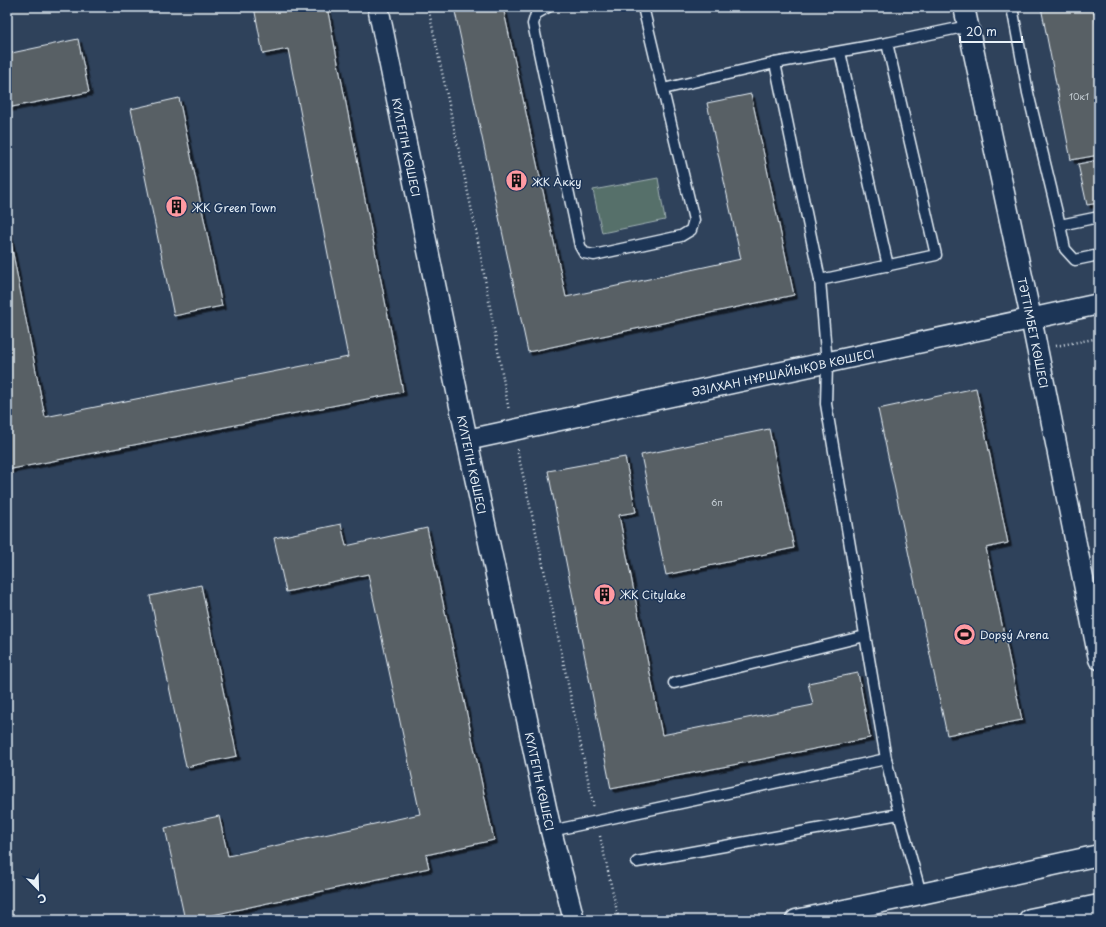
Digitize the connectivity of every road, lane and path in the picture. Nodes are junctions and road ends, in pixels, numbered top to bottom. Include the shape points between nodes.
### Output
1 (378, 7) edge
2 (428, 7) edge
3 (548, 7) edge
4 (643, 7) edge
5 (1012, 7) edge
6 (966, 16) edge
7 (887, 43) junction
8 (840, 52) junction
9 (775, 64) junction
10 (663, 89) junction
11 (1099, 217) edge
12 (1060, 225) junction
13 (1099, 255) edge
14 (888, 266) junction
15 (820, 280) junction
16 (1099, 304) edge
17 (1031, 318) junction
18 (1099, 338) edge
19 (1037, 350) junction
20 (827, 364) junction
21 (512, 430) junction
22 (467, 440) junction
23 (865, 636) junction
24 (1098, 653) edge
25 (674, 683) dead end
26 (886, 759) junction
27 (898, 814) junction
28 (596, 821) junction
29 (551, 831) junction
30 (1099, 855) edge
31 (637, 862) dead end
32 (921, 894) junction
33 (1099, 906) edge
34 (574, 920) edge
35 (619, 920) edge
36 (796, 920) edge
37 (1030, 920) edge

1 - 22 street, КҮЛТЕГІН КӨШЕСІ
2 - 21 path via 476,230
3 - 10 lane via 536,14 533,24 580,246 584,253 594,255 674,238 691,230 694,220
4 - 10 lane
5 - 12 lane via 1028,93
6 - 7 lane
6 - 17 street, ТӘТТІМБЕТ КӨШЕСІ
7 - 8 lane
7 - 14 lane via 936,255
8 - 9 lane
8 - 14 lane
9 - 10 lane
9 - 15 lane
11 - 12 lane
12 - 13 lane via 1065,249 1075,260
14 - 15 lane
15 - 20 lane
16 - 17 street, ӘЗІЛХАН НҰРШАЙЫҚОВ КӨШЕСІ
17 - 19 street, ТӘТТІМБЕТ КӨШЕСІ
17 - 20 street, ӘЗІЛХАН НҰРШАЙЫҚОВ КӨШЕСІ
18 - 19 path
19 - 24 street, ТӘТТІМБЕТ КӨШЕСІ
20 - 21 street, ӘЗІЛХАН НҰРШАЙЫҚОВ КӨШЕСІ
20 - 23 lane via 826,404
21 - 22 street, ӘЗІЛХАН НҰРШАЙЫҚОВ КӨШЕСІ
21 - 28 path via 538,541
22 - 29 street, КҮЛТЕГІН КӨШЕСІ
23 - 25 lane
23 - 26 lane
26 - 27 lane
26 - 28 lane
27 - 31 lane
27 - 32 lane
28 - 29 lane
28 - 35 path
29 - 34 street, КҮЛТЕГІН КӨШЕСІ
30 - 32 street
32 - 36 street
33 - 37 main road

